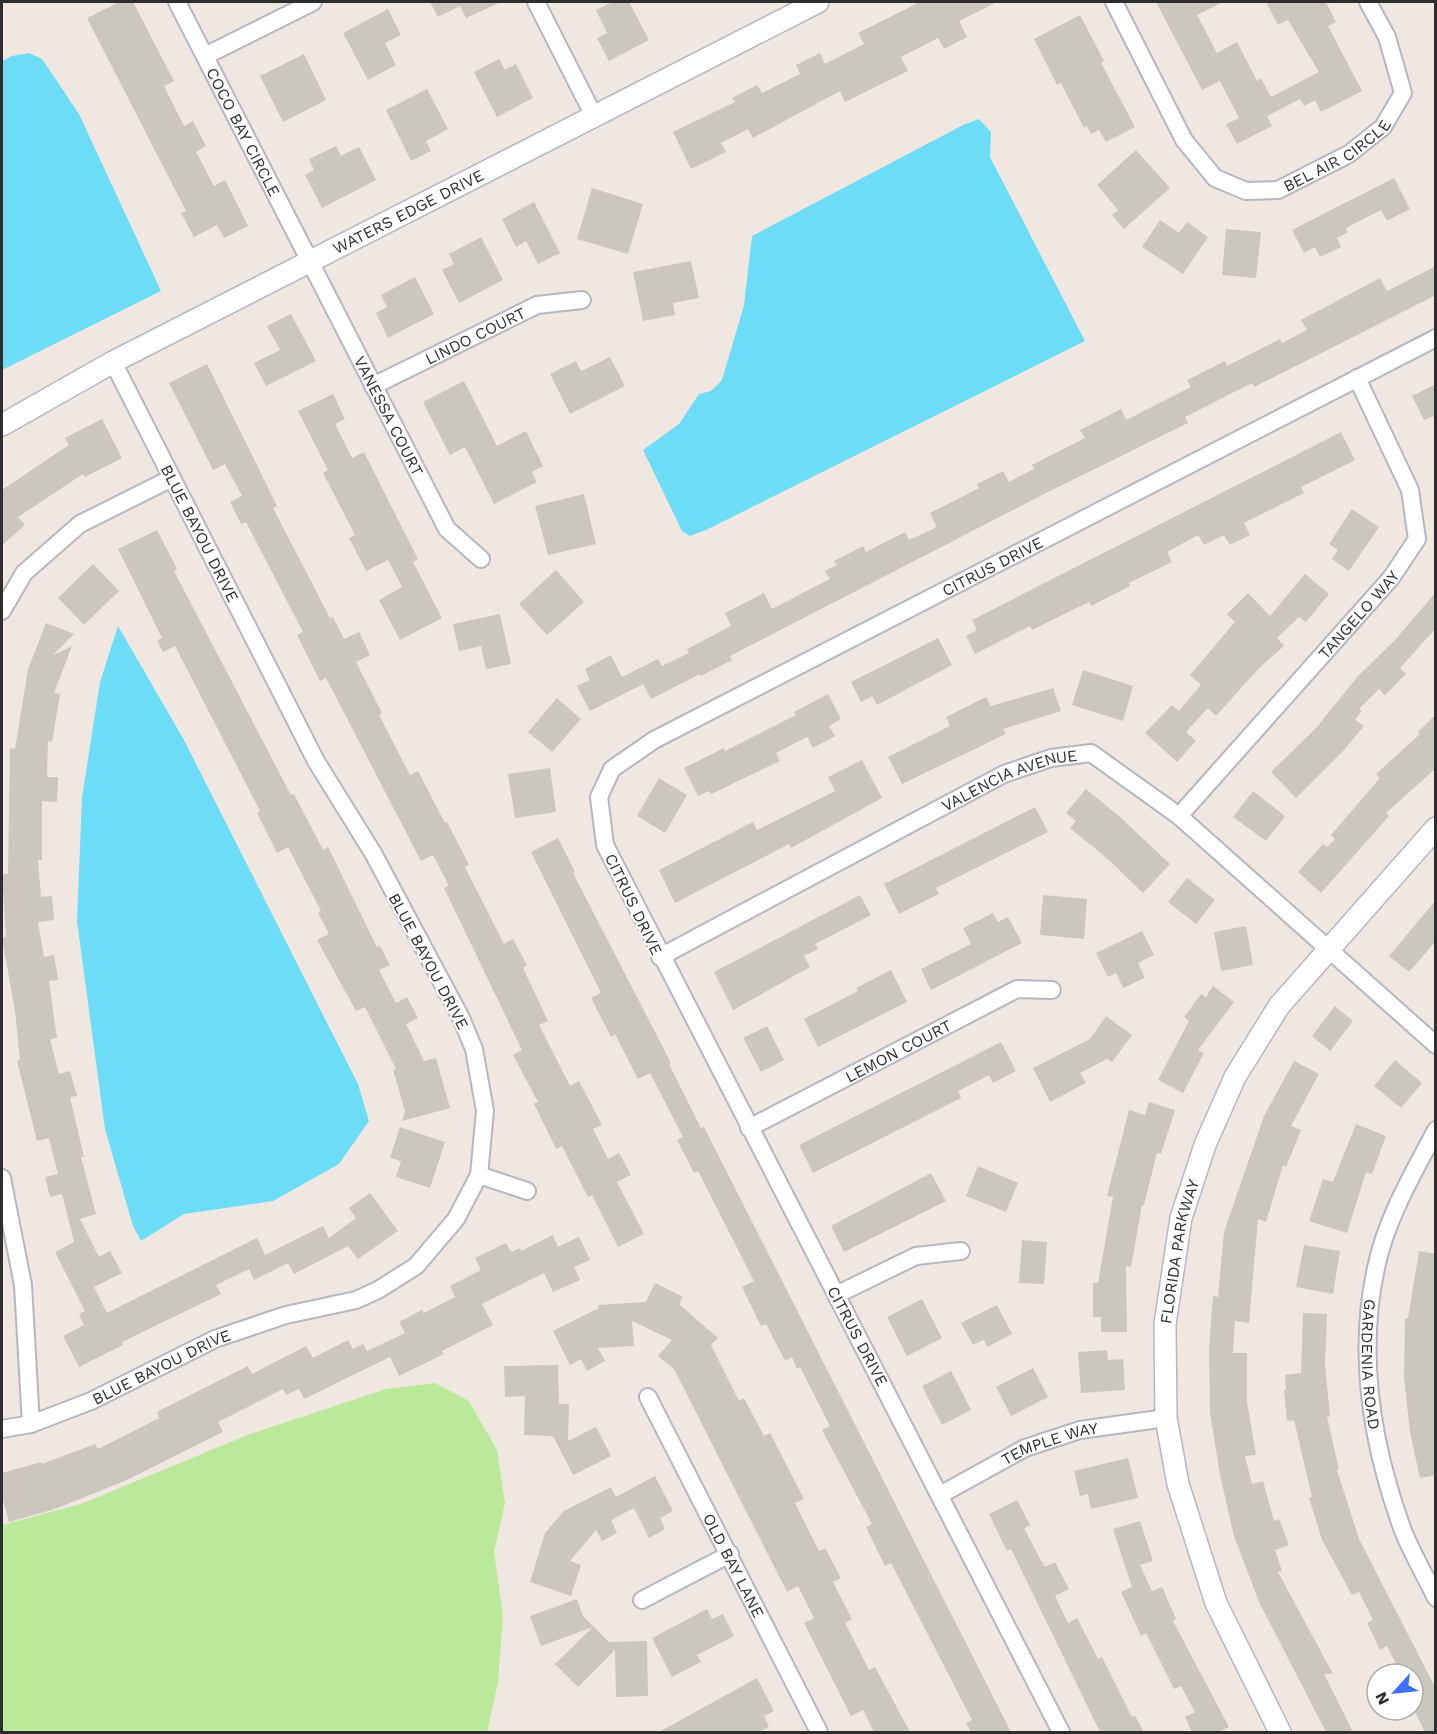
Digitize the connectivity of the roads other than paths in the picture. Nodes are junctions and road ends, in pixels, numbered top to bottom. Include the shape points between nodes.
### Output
1 (177, 2) edge
2 (313, 2) edge
3 (536, 2) edge
4 (818, 2) edge
5 (1114, 2) edge
6 (1368, 2) edge
7 (205, 56) junction
8 (594, 116) junction
9 (309, 262) junction
10 (582, 300) dead end
11 (1436, 338) edge
12 (113, 362) junction
13 (1357, 378) junction
14 (373, 386) junction
15 (2, 425) edge
16 (172, 478) junction
17 (481, 559) dead end
18 (2, 611) edge
19 (1179, 816) junction
20 (1436, 828) edge
21 (1327, 949) junction
22 (660, 957) junction
23 (1052, 990) dead end
24 (1436, 1045) edge
25 (749, 1128) junction
26 (1436, 1130) edge
27 (479, 1175) junction
28 (2, 1178) edge
29 (527, 1191) dead end
30 (961, 1251) dead end
31 (836, 1295) junction
32 (648, 1397) dead end
33 (1166, 1418) junction
34 (32, 1424) junction
35 (2, 1429) edge
36 (940, 1495) junction
37 (730, 1554) junction
38 (1436, 1598) edge
39 (642, 1600) dead end
40 (819, 1732) edge
41 (1061, 1732) edge
42 (1280, 1732) edge

1 - 7 street, COCO BAY CIRCLE
2 - 7 street
3 - 8 street
4 - 8 street, WATERS EDGE DRIVE
5 - 6 street, BEL AIR CIRCLE via 1184,140 1215,178 1246,191 1278,190 1349,154 1383,127 1403,93 1387,37
7 - 9 street, COCO BAY CIRCLE
8 - 9 street, WATERS EDGE DRIVE
9 - 12 street, WATERS EDGE DRIVE
9 - 14 street, VANESSA COURT
10 - 14 street, LINDO COURT via 537,305
11 - 13 street, CITRUS DRIVE
12 - 15 street, WATERS EDGE DRIVE
12 - 16 street, BLUE BAYOU DRIVE
13 - 19 street, TANGELO WAY via 1410,490 1417,539 1392,578
13 - 22 street, CITRUS DRIVE via 654,740 612,769 599,797 605,844
14 - 17 street, VANESSA COURT via 447,529
16 - 18 street via 80,524 24,573
16 - 27 street, BLUE BAYOU DRIVE via 316,761 373,853 461,1018 474,1048 485,1111
19 - 21 street, VALENCIA AVENUE
19 - 22 street, VALENCIA AVENUE via 1091,753 1051,758 1004,774
20 - 21 street, FLORIDA PARKWAY
21 - 24 street, VALENCIA AVENUE
21 - 33 street, FLORIDA PARKWAY via 1279,1006 1260,1036 1235,1077 1205,1144 1181,1218 1165,1324
22 - 25 street, CITRUS DRIVE
23 - 25 street, LEMON COURT via 1017,989
25 - 31 street, CITRUS DRIVE
26 - 38 street, GARDENIA ROAD via 1394,1210 1376,1268 1366,1362 1374,1429 1402,1529
27 - 29 street
27 - 34 street, BLUE BAYOU DRIVE via 456,1219 416,1266 378,1290 356,1300 286,1315 215,1339 91,1401
28 - 34 street via 23,1285
30 - 31 street via 916,1256
31 - 36 street, CITRUS DRIVE
32 - 37 street, OLD BAY LANE
33 - 36 street, TEMPLE WAY via 1080,1430 1025,1448
33 - 42 street, FLORIDA PARKWAY via 1178,1484 1216,1603
34 - 35 street, BLUE BAYOU DRIVE
36 - 41 street, CITRUS DRIVE
37 - 39 street
37 - 40 street, OLD BAY LANE

